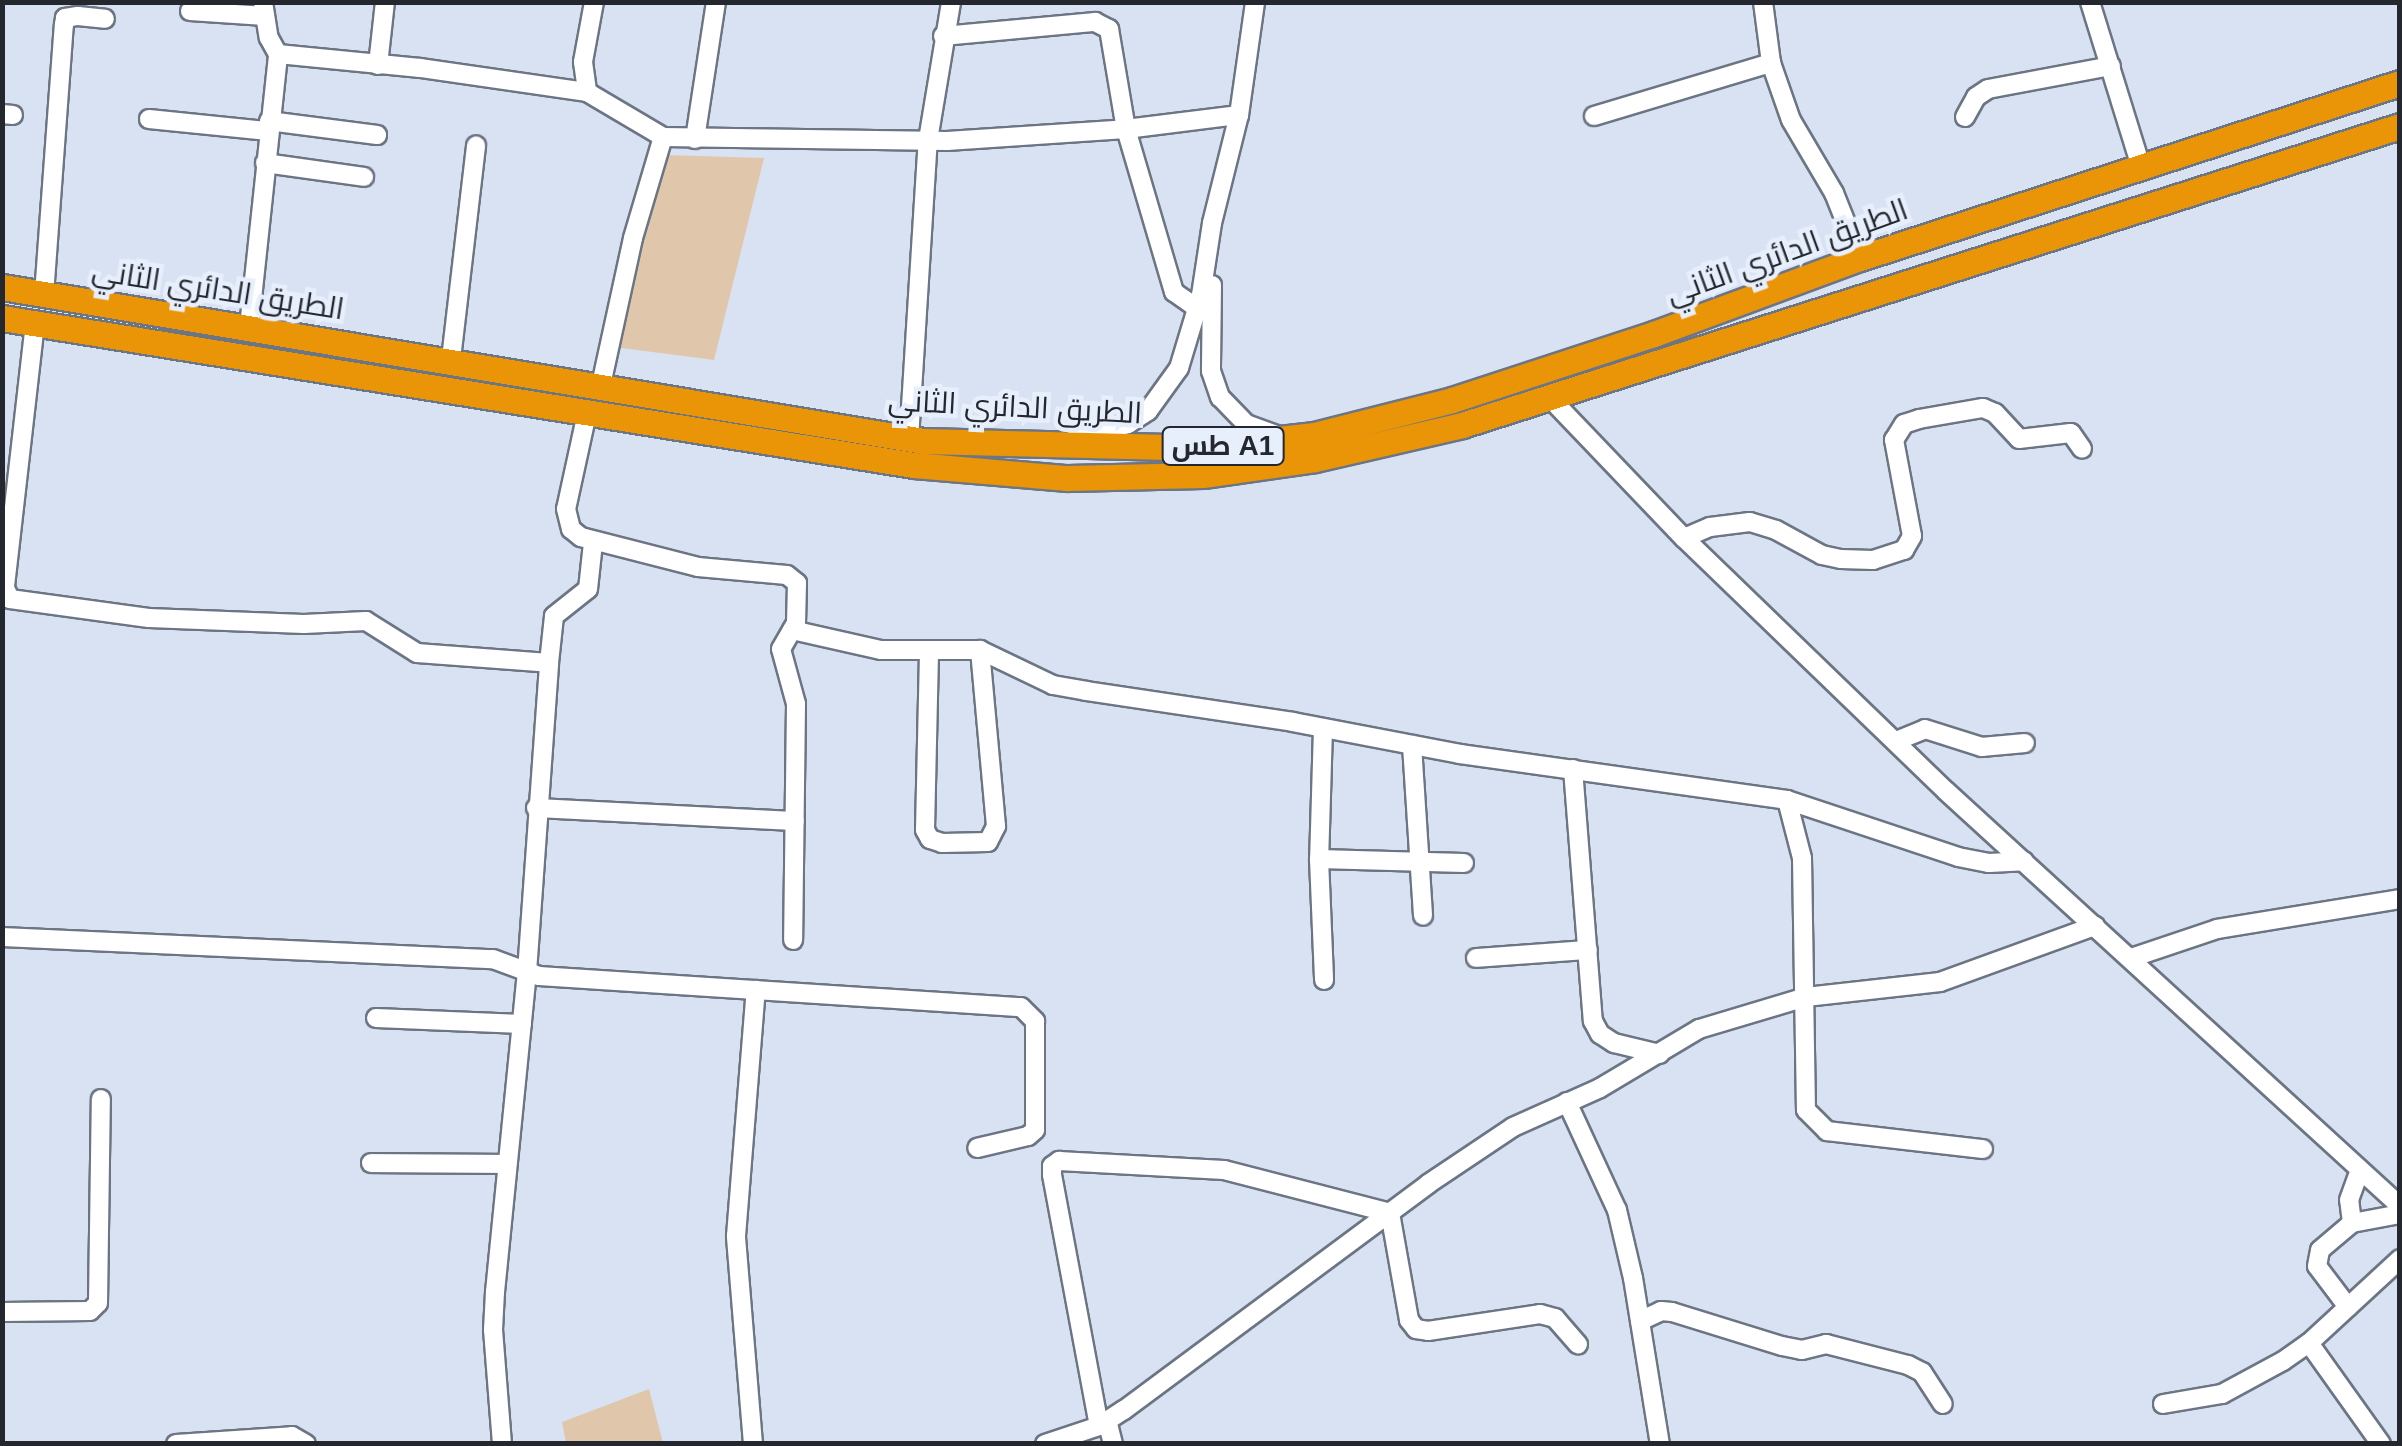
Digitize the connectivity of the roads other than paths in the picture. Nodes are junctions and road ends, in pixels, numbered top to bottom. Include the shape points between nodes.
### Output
1 (385, 2) edge
2 (594, 2) edge
3 (716, 2) edge
4 (951, 2) edge
5 (1255, 2) edge
6 (1266, 2) edge
7 (1763, 2) edge
8 (2090, 2) edge
9 (264, 9) edge
10 (190, 11) dead end
11 (105, 19) dead end
12 (944, 36) junction
13 (278, 54) junction
14 (1771, 63) junction
15 (378, 65) junction
16 (2111, 66) junction
17 (2400, 82) edge
18 (2400, 91) edge
19 (587, 92) junction
20 (1239, 115) junction
21 (1594, 116) dead end
22 (1965, 117) dead end
23 (149, 119) dead end
24 (268, 126) junction
25 (2400, 126) edge
26 (1126, 129) junction
27 (378, 134) dead end
28 (662, 137) junction
29 (695, 139) junction
30 (928, 140) junction
31 (476, 145) dead end
32 (266, 163) junction
33 (2141, 166) junction
34 (364, 177) dead end
35 (2168, 199) junction
36 (1860, 258) junction
37 (2, 288) edge
38 (44, 295) junction
39 (1198, 309) junction
40 (2, 318) edge
41 (34, 324) junction
42 (248, 328) junction
43 (451, 360) junction
44 (601, 385) junction
45 (1550, 398) junction
46 (587, 414) junction
47 (1287, 438) junction
48 (909, 439) junction
49 (1034, 444) junction
50 (2082, 449) dead end
51 (1684, 538) junction
52 (593, 543) junction
53 (792, 630) junction
54 (980, 650) junction
55 (930, 653) junction
56 (549, 663) junction
57 (1323, 728) junction
58 (1896, 741) junction
59 (2025, 744) dead end
60 (1412, 745) junction
61 (1573, 770) junction
62 (1786, 800) junction
63 (536, 808) junction
64 (795, 821) junction
65 (1319, 860) junction
66 (2024, 861) junction
67 (1419, 864) junction
68 (1464, 864) dead end
69 (2400, 900) edge
70 (1423, 916) dead end
71 (2094, 926) junction
72 (2, 937) edge
73 (793, 940) dead end
74 (1588, 950) junction
75 (1476, 958) dead end
76 (2131, 958) junction
77 (527, 972) junction
78 (1324, 980) dead end
79 (756, 990) junction
80 (1806, 997) junction
81 (376, 1018) dead end
82 (522, 1024) junction
83 (1660, 1054) junction
84 (101, 1099) dead end
85 (1567, 1102) junction
86 (976, 1148) dead end
87 (1983, 1149) dead end
88 (371, 1164) dead end
89 (505, 1164) junction
90 (2360, 1170) junction
91 (2400, 1206) edge
92 (1390, 1214) junction
93 (2400, 1214) edge
94 (2352, 1223) junction
95 (2400, 1259) edge
96 (2348, 1307) junction
97 (2, 1312) edge
98 (1640, 1321) junction
99 (2309, 1343) junction
100 (1578, 1344) dead end
101 (1943, 1404) dead end
102 (2163, 1404) dead end
103 (1103, 1423) junction
104 (176, 1444) edge
105 (306, 1444) edge
106 (502, 1444) edge
107 (753, 1444) edge
108 (1045, 1444) edge
109 (1113, 1444) edge
110 (1660, 1444) edge
111 (2381, 1444) edge

1 - 15 street
2 - 19 street via 583,62
3 - 29 street
4 - 12 street
5 - 20 street
6 - 47 street via 1216,246 1211,371 1220,397 1246,424
7 - 14 street
8 - 16 street
9 - 10 street
9 - 13 street
11 - 38 street via 78,16 64,24
12 - 26 street via 1103,23 1112,38
12 - 30 street
13 - 15 street
13 - 24 street
14 - 21 street
14 - 36 street via 1790,120 1834,193
15 - 19 street
16 - 22 street via 1988,89
16 - 33 street
17 - 33 highway, الطريق الدائري الثاني / طس A1
18 - 25 highway via 2352,108 2336,118 2336,129
19 - 28 street
20 - 26 street
20 - 39 street
23 - 24 street
24 - 27 street
24 - 32 street
25 - 35 highway, الطريق الدائري الثاني / طس A1
26 - 30 street
26 - 39 street via 1174,292
28 - 29 street
28 - 44 street
29 - 30 street
30 - 48 street
31 - 43 street
32 - 34 street
32 - 42 street
33 - 35 highway via 2198,163 2204,177
33 - 36 highway, الطريق الدائري الثاني / طس A1
35 - 45 highway, الطريق الدائري الثاني / طس A1
36 - 47 highway, الطريق الدائري الثاني / طس A1 via 1506,384
37 - 38 highway, الطريق الدائري الثاني / طس A1
38 - 42 highway, الطريق الدائري الثاني / طس A1
39 - 49 street via 1179,368 1148,411 1128,424
40 - 41 highway, الطريق الدائري الثاني / طس A1
41 - 46 highway, الطريق الدائري الثاني / طس A1
41 - 56 street via 5,588 10,599 148,618 366,621 417,653
42 - 43 highway, الطريق الدائري الثاني / طس A1
43 - 44 highway, الطريق الدائري الثاني / طس A1
44 - 48 highway, الطريق الدائري الثاني / طس A1
45 - 46 highway, الطريق الدائري الثاني / طس A1 via 1315,459 1124,478 914,465
45 - 51 street
46 - 52 street via 566,509 571,529
47 - 49 highway, الطريق الدائري الثاني / طس A1 via 1200,448
48 - 49 highway, الطريق الدائري الثاني / طس A1
50 - 51 street via 2072,433 2019,439 1983,408 1919,418 1904,424 1894,440 1912,536 1904,550 1873,560 1841,559 1750,522 1710,526
51 - 58 street
52 - 53 street via 698,567 787,575 796,584
52 - 56 street via 592,580 583,596 556,611
53 - 55 street via 880,650
53 - 64 street via 781,649 796,704
54 - 55 street
54 - 55 street via 996,826 988,842 942,843 925,830
54 - 57 street via 1054,686
56 - 63 street
57 - 60 street
57 - 65 street
58 - 59 street via 1934,729 1982,748
58 - 66 street
60 - 61 street
60 - 67 street
61 - 62 street
61 - 74 street
62 - 66 street via 1958,858
62 - 80 street via 1802,858
63 - 64 street
63 - 77 street
64 - 73 street
65 - 67 street
65 - 78 street
66 - 71 street
67 - 68 street
67 - 70 street
69 - 76 street via 2218,929
71 - 76 street
71 - 80 street via 1940,982
72 - 77 street via 492,959
74 - 75 street
74 - 83 street via 1600,1034
76 - 90 street
77 - 79 street
77 - 82 street
79 - 86 street via 1010,1004 1030,1013 1035,1130
79 - 107 street via 736,1236
80 - 83 street via 1700,1030
80 - 87 street via 1806,1110 1814,1122 1827,1131
81 - 82 street
82 - 89 street
83 - 85 street
84 - 97 street via 98,1303 90,1311
85 - 92 street via 1513,1127
85 - 98 street via 1617,1210
88 - 89 street
89 - 106 street via 492,1330
90 - 91 street
90 - 94 street via 2349,1200
92 - 100 street via 1416,1329 1540,1314 1555,1318
92 - 103 street
92 - 103 street via 1224,1170 1059,1160 1052,1175
93 - 94 street
94 - 96 street via 2316,1258
95 - 96 street
96 - 99 street
98 - 101 street via 1672,1312 1782,1346 1826,1344 1908,1365 1922,1372
98 - 110 street
99 - 102 street via 2222,1394
99 - 111 street
103 - 108 street
103 - 109 street
104 - 105 street via 292,1436

